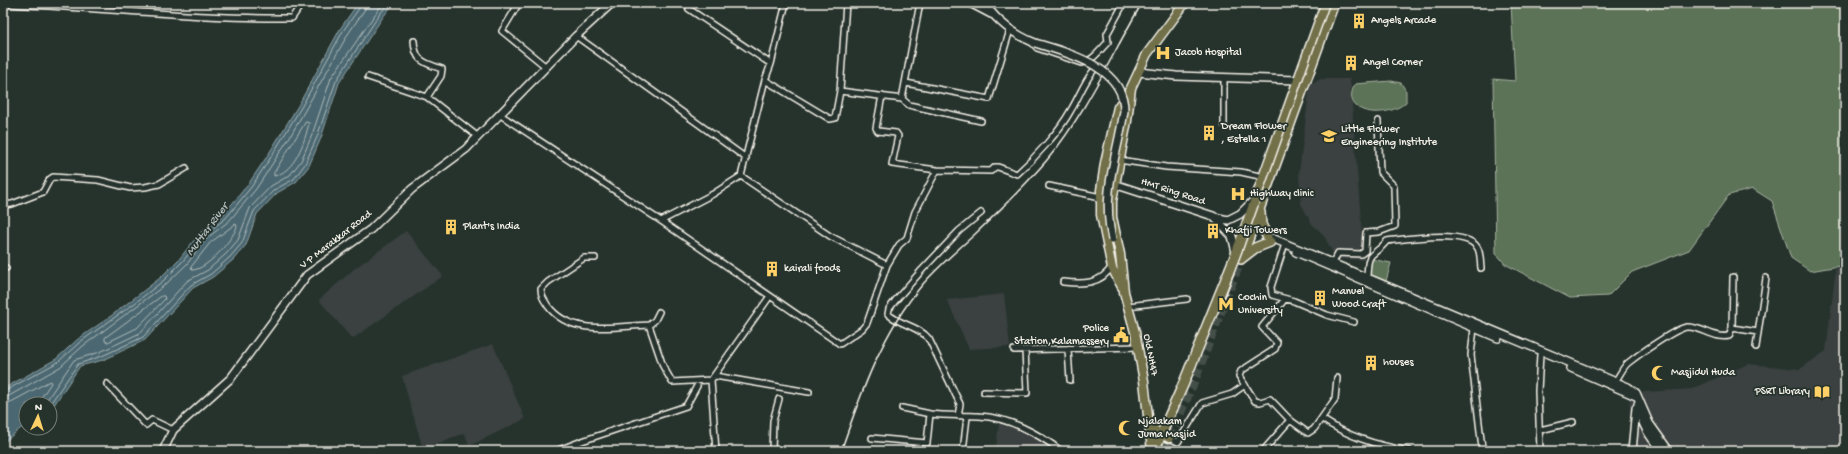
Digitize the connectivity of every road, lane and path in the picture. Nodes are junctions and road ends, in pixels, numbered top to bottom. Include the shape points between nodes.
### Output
1 (302, 3) edge
2 (519, 3) edge
3 (612, 3) edge
4 (786, 3) edge
5 (846, 3) edge
6 (920, 3) edge
7 (970, 3) edge
8 (984, 3) edge
9 (1124, 3) edge
10 (1185, 3) edge
11 (1326, 3) edge
12 (1334, 3) edge
13 (3, 4) edge
14 (689, 9) dead end
15 (993, 15) junction
16 (1010, 30) junction
17 (576, 36) junction
18 (414, 41) dead end
19 (1033, 42) junction
20 (771, 64) junction
21 (545, 66) junction
22 (1094, 70) dead end
23 (1139, 72) junction
24 (368, 77) dead end
25 (1224, 78) junction
26 (765, 80) junction
27 (1298, 80) junction
28 (906, 83) junction
29 (1131, 88) junction
30 (840, 91) junction
31 (882, 96) junction
32 (428, 97) junction
33 (902, 99) junction
34 (499, 114) junction
35 (981, 121) dead end
36 (1378, 121) dead end
37 (1224, 124) dead end
38 (477, 136) junction
39 (746, 158) junction
40 (1119, 160) junction
41 (186, 168) dead end
42 (937, 170) junction
43 (741, 176) junction
44 (1264, 177) junction
45 (1102, 180) junction
46 (1114, 184) junction
47 (1049, 186) dead end
48 (1258, 195) junction
49 (1101, 203) junction
50 (3, 205) edge
51 (1260, 208) junction
52 (981, 213) dead end
53 (1213, 216) junction
54 (661, 221) junction
55 (1247, 234) junction
56 (1112, 239) junction
57 (1269, 239) junction
58 (1284, 247) junction
59 (1120, 254) junction
60 (1110, 257) junction
61 (1238, 257) junction
62 (595, 258) dead end
63 (1333, 263) junction
64 (887, 265) junction
65 (1122, 266) junction
66 (1112, 267) junction
67 (1481, 268) dead end
68 (1367, 277) junction
69 (1733, 277) dead end
70 (1766, 278) dead end
71 (1063, 282) dead end
72 (1124, 292) junction
73 (770, 296) junction
74 (1186, 298) dead end
75 (1285, 300) junction
76 (1128, 306) junction
77 (659, 312) dead end
78 (1354, 322) dead end
79 (648, 325) junction
80 (1474, 328) junction
81 (1732, 328) junction
82 (1758, 332) junction
83 (1138, 347) junction
84 (1756, 347) dead end
85 (1014, 350) dead end
86 (1025, 350) junction
87 (1068, 350) junction
88 (1540, 354) junction
89 (713, 378) junction
90 (1337, 378) dead end
91 (1070, 380) dead end
92 (1616, 380) junction
93 (107, 384) dead end
94 (1245, 385) junction
95 (697, 386) dead end
96 (1626, 389) junction
97 (809, 392) dead end
98 (984, 392) dead end
99 (1636, 396) junction
100 (779, 399) dead end
101 (902, 408) dead end
102 (930, 414) junction
103 (958, 416) junction
104 (967, 417) junction
105 (1322, 419) junction
106 (1290, 420) junction
107 (1573, 422) dead end
108 (1149, 424) junction
109 (173, 430) junction
110 (1540, 430) junction
111 (1166, 437) junction
112 (872, 438) dead end
113 (1482, 448) dead end
114 (163, 451) edge
115 (556, 451) edge
116 (716, 451) edge
117 (772, 451) edge
118 (963, 451) edge
119 (1061, 451) edge
120 (1153, 451) edge
121 (1263, 451) edge
122 (1410, 451) edge
123 (1540, 451) edge
124 (1632, 451) edge
125 (1662, 451) edge
126 (1669, 451) edge

1 - 13 street via 292,18 151,14 71,6
2 - 21 street via 502,31
3 - 17 main road, V P Marakkar Road
4 - 20 street
5 - 30 street
6 - 28 street
7 - 15 main road
8 - 15 main road
9 - 19 street via 1107,34 1108,42 1085,62 1037,48
10 - 23 main road via 1147,54
11 - 27 highway
12 - 51 highway
14 - 20 street
15 - 16 main road
16 - 19 main road
16 - 28 street via 989,99
17 - 21 main road, V P Marakkar Road
17 - 39 street
18 - 32 street via 414,53 422,62 442,69 441,76
19 - 56 main road, bridge via 1087,61 1114,82 1120,92 1124,112 1107,201
20 - 26 street
21 - 34 main road, V P Marakkar Road
22 - 42 street via 1061,126 1017,174 995,167 991,171
23 - 25 main road
23 - 29 main road
24 - 32 street
25 - 27 main road
25 - 37 street
26 - 30 street via 830,119 835,118
26 - 39 street
27 - 44 highway
28 - 33 street
29 - 40 main road
29 - 45 main road via 1118,107
30 - 31 street
31 - 33 street
31 - 42 street via 876,128 896,133 898,136 892,164
32 - 38 street
33 - 35 street via 909,105
34 - 38 main road, V P Marakkar Road
34 - 54 street
36 - 63 street via 1380,172 1394,186 1395,226 1379,232 1366,233 1365,251 1361,254 1338,253
38 - 109 main road, V P Marakkar Road via 466,149 412,189 371,229 307,275 231,378
39 - 43 street
40 - 44 street via 1173,168 1241,172
40 - 46 main road
41 - 50 street via 160,184 145,187 130,188 98,180 53,177 43,192
42 - 64 street via 916,212 907,238 898,245
43 - 54 street
43 - 64 street via 830,236
44 - 48 highway
45 - 46 main road, HMT Ring Road
45 - 49 main road, Old NH47
46 - 53 main road, HMT Ring Road
46 - 59 main road, Old NH47 via 1112,217
47 - 49 street via 1096,196
48 - 53 main road via 1240,214 1228,220
48 - 55 highway
49 - 60 main road, Old NH47
51 - 55 highway
51 - 57 highway via 1261,224
52 - 103 street via 959,231 922,270 895,301 888,314 921,332 928,339 960,404
53 - 61 main road, HMT Ring Road via 1232,236
54 - 73 street
55 - 61 highway
56 - 59 main road
56 - 60 main road
57 - 58 main road
57 - 61 highway
57 - 63 main road
58 - 75 street via 1271,287 1272,295
58 - 80 main road
59 - 65 main road, Old NH47
60 - 66 main road, Old NH47
61 - 111 highway
62 - 79 street via 584,258 541,289 550,308 557,316 582,327
63 - 68 main road
64 - 73 street via 867,323 840,344
65 - 66 main road
65 - 72 main road, Old NH47
66 - 71 street via 1107,275 1095,280 1080,284
66 - 72 main road, Old NH47
67 - 68 street via 1479,248 1474,242 1448,236 1387,241 1368,259
68 - 92 main road
69 - 81 street
70 - 82 street
72 - 76 main road, Old NH47
73 - 89 street
74 - 76 street
75 - 78 street
75 - 94 street via 1262,327 1277,344 1273,351 1239,374
76 - 83 main road, Old NH47
77 - 79 street via 655,320
79 - 89 street via 663,366 672,382
80 - 88 main road
80 - 113 street via 1472,355
81 - 82 street
81 - 92 street via 1729,336 1726,336 1686,327 1628,363
82 - 84 street
83 - 87 street
83 - 108 main road, Old NH47
85 - 86 street
86 - 87 street
86 - 98 street via 1027,393
87 - 91 street
88 - 96 main road
88 - 110 street
89 - 97 street
89 - 116 street
90 - 105 street via 1335,399
92 - 96 main road
93 - 109 street via 146,425 152,420
94 - 106 street via 1255,401 1270,399
94 - 111 street via 1232,394 1202,403 1178,442
95 - 115 street via 686,406
96 - 99 main road
99 - 124 main road
99 - 125 main road via 1643,426
99 - 126 main road via 1649,423
100 - 117 street via 773,421
101 - 102 street
102 - 103 street
102 - 112 street via 927,443
103 - 104 street
104 - 118 street
104 - 119 street via 980,416 1002,421 1023,429
105 - 106 street via 1308,433
105 - 122 street via 1362,440
106 - 121 street
107 - 110 street
108 - 111 main road
108 - 120 main road, Old NH47
109 - 114 main road, V P Marakkar Road
110 - 123 street
111 - 120 highway

